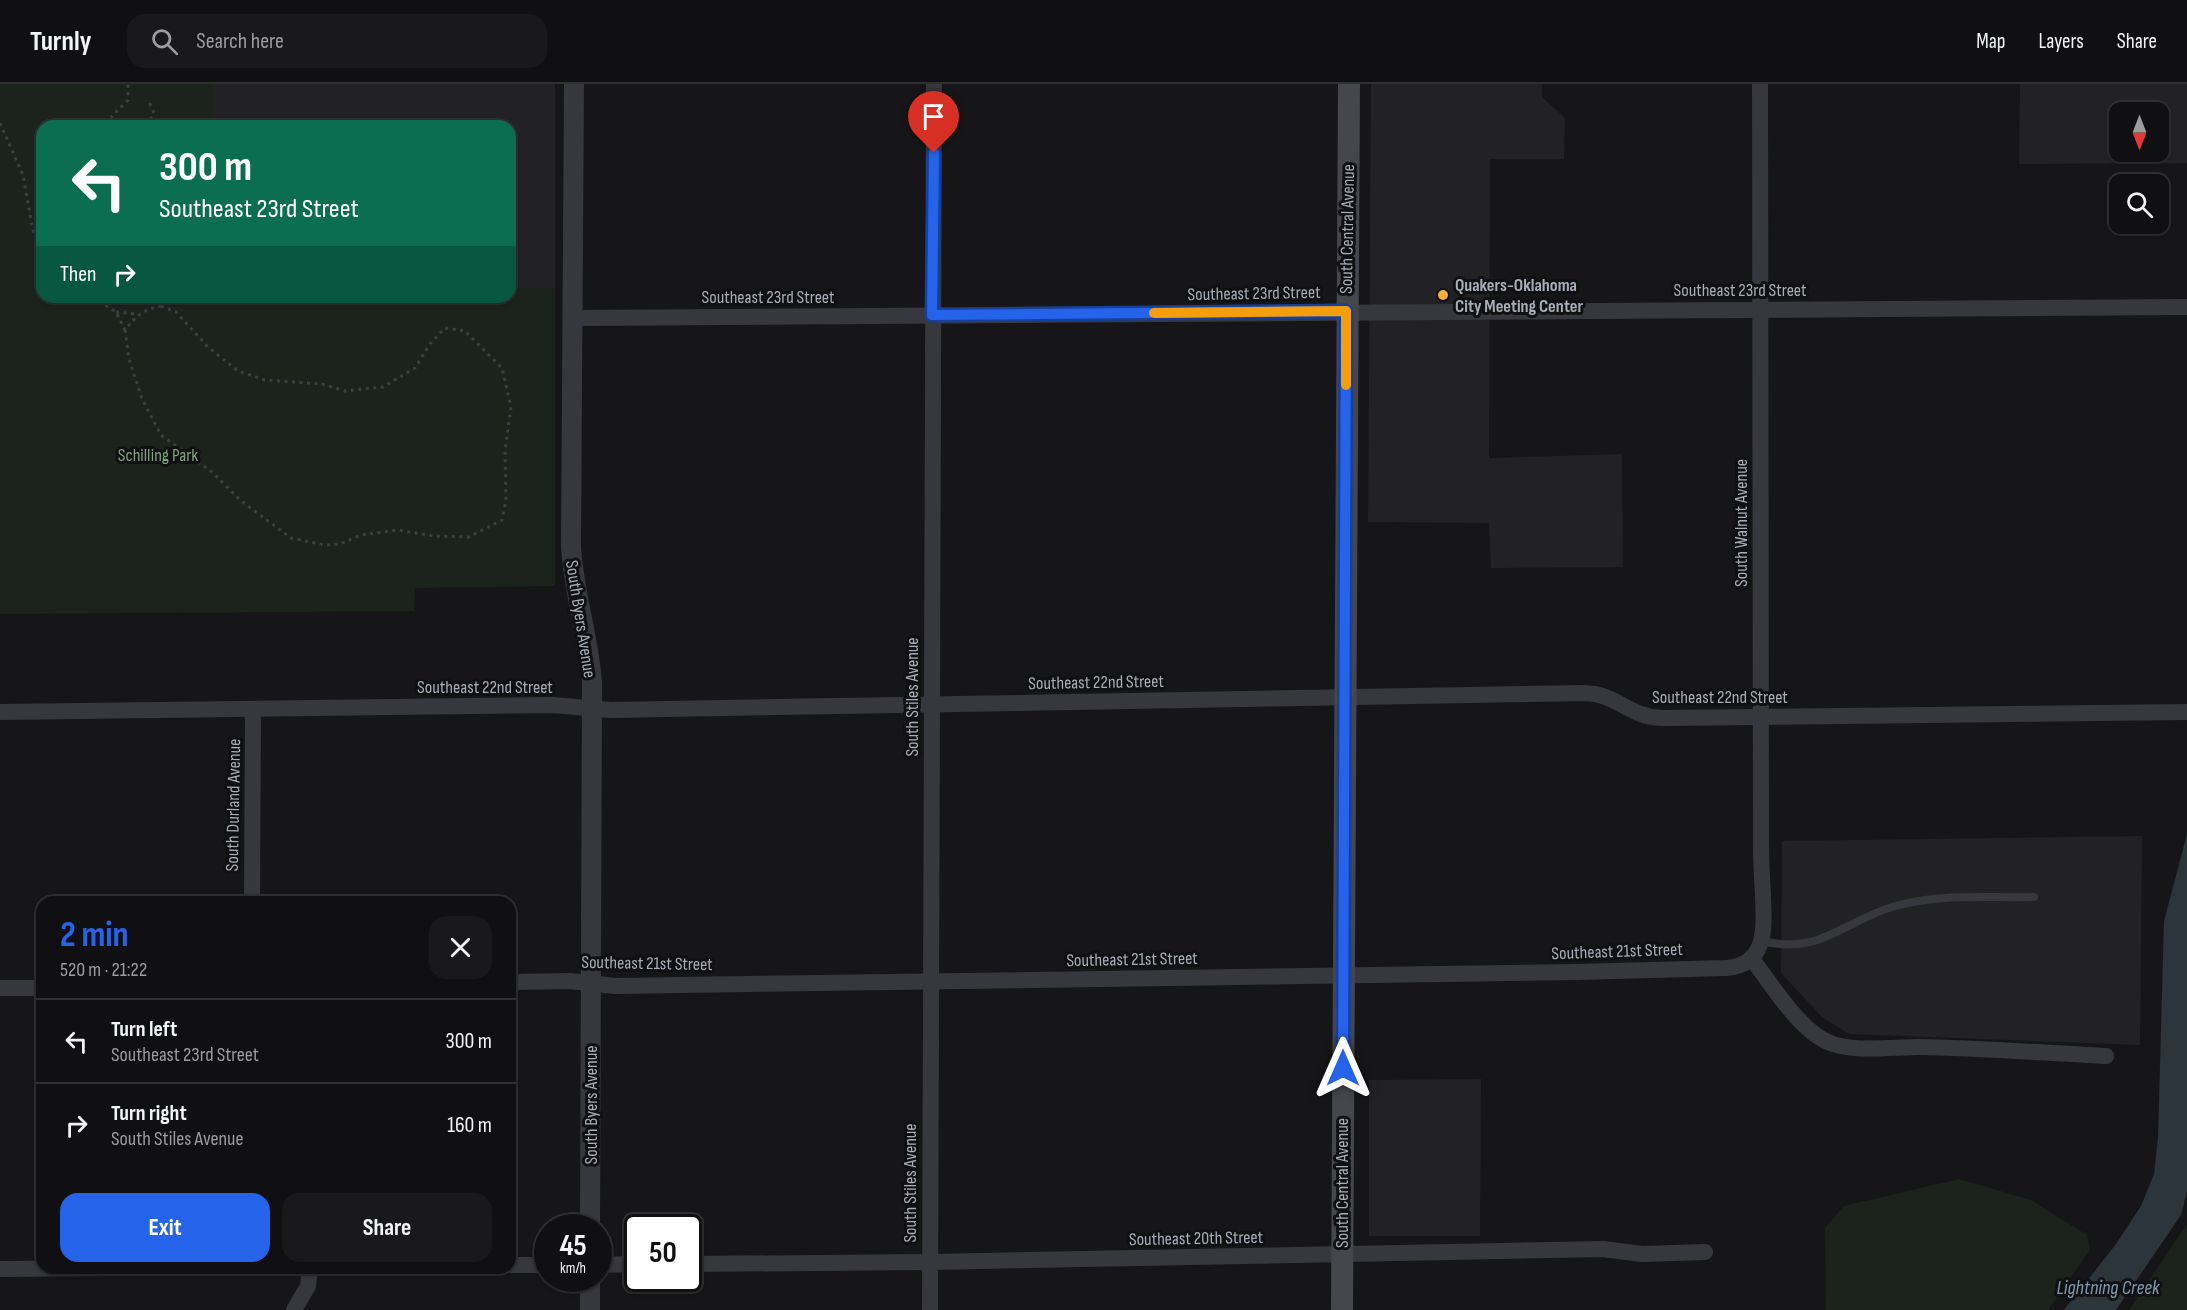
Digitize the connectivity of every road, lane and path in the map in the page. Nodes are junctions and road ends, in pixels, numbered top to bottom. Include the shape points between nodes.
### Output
1 (128, 84) edge
2 (574, 84) edge
3 (934, 84) edge
4 (1348, 84) edge
5 (1760, 84) edge
6 (149, 102) dead end
7 (112, 120) edge
8 (150, 120) edge
9 (0, 123) edge
10 (36, 235) edge
11 (102, 303) edge
12 (2187, 308) edge
13 (1759, 309) junction
14 (1346, 311) junction
15 (116, 312) junction
16 (137, 314) junction
17 (932, 315) junction
18 (573, 318) junction
19 (126, 330) junction
20 (1344, 698) junction
21 (931, 705) junction
22 (592, 708) junction
23 (253, 710) junction
24 (0, 712) edge
25 (2187, 712) edge
26 (1762, 716) junction
27 (252, 896) edge
28 (2034, 897) dead end
29 (1762, 941) junction
30 (1751, 958) junction
31 (1343, 975) junction
32 (516, 982) edge
33 (929, 982) junction
34 (591, 983) junction
35 (0, 988) edge
36 (36, 988) edge
37 (2106, 1056) dead end
38 (590, 1214) edge
39 (1705, 1252) dead end
40 (1342, 1254) junction
41 (930, 1262) junction
42 (702, 1264) edge
43 (516, 1265) edge
44 (534, 1265) edge
45 (0, 1269) edge
46 (36, 1269) edge
47 (309, 1274) edge
48 (590, 1292) edge
49 (294, 1310) edge
50 (590, 1310) edge
51 (930, 1310) edge
52 (1342, 1310) edge

1 - 7 path via 128,100
2 - 18 street, South Byers Avenue
3 - 17 street, South Stiles Avenue
4 - 14 main road, South Central Avenue
5 - 13 street, South Walnut Avenue
6 - 8 path via 154,113
9 - 10 path via 23,176
11 - 15 path
12 - 13 street, Southeast 23rd Street
13 - 14 street, Southeast 23rd Street
13 - 26 street, South Walnut Avenue
14 - 17 street, Southeast 23rd Street
14 - 20 main road, South Central Avenue
15 - 16 path
15 - 19 path
16 - 19 path
16 - 19 path via 161,306 176,312 208,347 238,371 265,380 321,384 345,391 383,387 415,368 445,328 465,331 502,368 511,407 502,520 470,537 398,530 362,535 340,544 291,538 162,435 142,399 129,359
17 - 18 street, Southeast 23rd Street
17 - 21 street, South Stiles Avenue
18 - 22 street, South Byers Avenue via 572,558 590,657
20 - 21 street, Southeast 22nd Street
20 - 26 street, Southeast 22nd Street via 1597,693 1649,718
20 - 31 main road, South Central Avenue
21 - 22 street, Southeast 22nd Street
21 - 33 street, South Stiles Avenue
22 - 23 street, Southeast 22nd Street via 553,705
22 - 34 street, South Byers Avenue
23 - 24 street, Southeast 22nd Street
23 - 27 street, South Durland Avenue
25 - 26 street, Southeast 22nd Street
26 - 29 street, South Walnut Avenue
28 - 29 lane via 1929,899 1891,907 1822,939 1797,945
29 - 30 street
30 - 31 street, Southeast 21st Street via 1726,968
30 - 37 street via 1814,1034 1839,1046
31 - 33 street, Southeast 21st Street
31 - 40 main road, South Central Avenue
32 - 34 street, Southeast 21st Street
33 - 34 street, Southeast 21st Street via 615,986
33 - 41 street, South Stiles Avenue
34 - 38 street, South Byers Avenue
35 - 36 street
39 - 40 street, Southeast 20th Street via 1642,1254 1603,1249
40 - 41 street, Southeast 20th Street
40 - 52 main road, South Central Avenue
41 - 42 street, Southeast 20th Street
41 - 51 street, South Stiles Avenue
43 - 44 street
45 - 46 street
47 - 49 street via 308,1286
48 - 50 street

